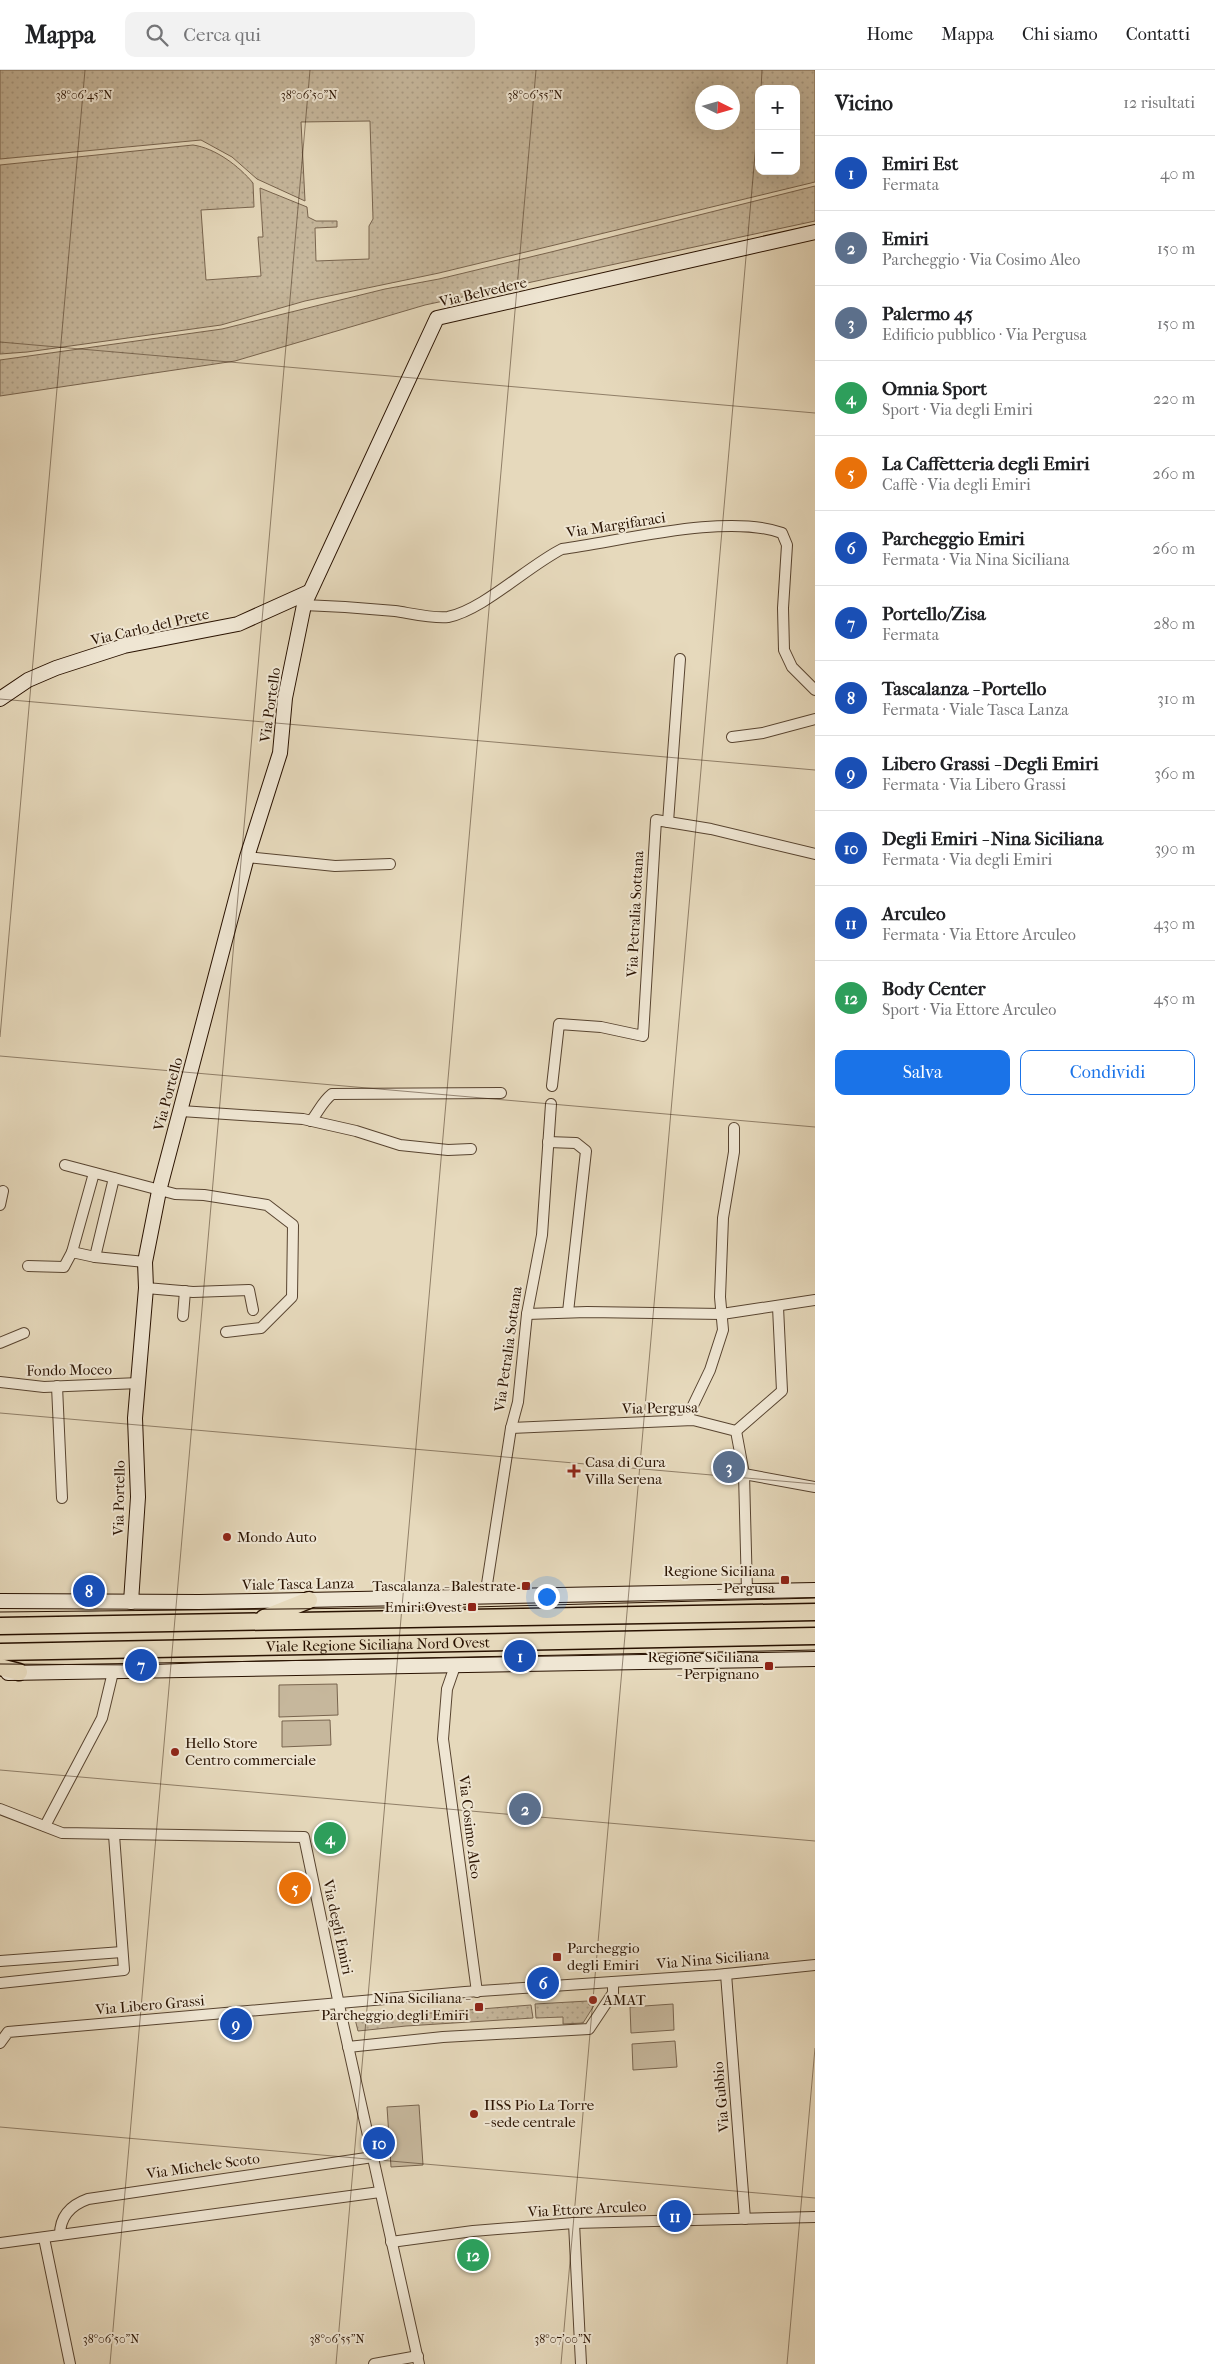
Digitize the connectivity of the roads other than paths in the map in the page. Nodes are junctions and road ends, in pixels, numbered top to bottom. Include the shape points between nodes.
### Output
1 (815, 232) edge
2 (307, 598) junction
3 (680, 659) dead end
4 (815, 690) edge
5 (0, 698) edge
6 (815, 719) edge
7 (732, 737) dead end
8 (668, 822) junction
9 (815, 854) edge
10 (248, 857) junction
11 (390, 864) dead end
12 (552, 1086) dead end
13 (501, 1093) dead end
14 (551, 1104) dead end
15 (181, 1111) junction
16 (311, 1121) junction
17 (734, 1128) dead end
18 (548, 1142) junction
19 (471, 1149) dead end
20 (65, 1165) dead end
21 (94, 1173) junction
22 (114, 1178) junction
23 (159, 1190) junction
24 (3, 1191) dead end
25 (0, 1205) edge
26 (72, 1252) junction
27 (95, 1257) junction
28 (145, 1262) junction
29 (28, 1266) dead end
30 (150, 1288) junction
31 (185, 1291) junction
32 (815, 1300) edge
33 (778, 1307) junction
34 (253, 1310) dead end
35 (568, 1312) junction
36 (527, 1314) junction
37 (722, 1314) junction
38 (183, 1316) dead end
39 (226, 1332) dead end
40 (24, 1333) dead end
41 (0, 1343) edge
42 (0, 1382) edge
43 (139, 1383) junction
44 (58, 1386) junction
45 (686, 1420) junction
46 (511, 1428) junction
47 (736, 1431) junction
48 (744, 1474) junction
49 (815, 1487) edge
50 (62, 1498) dead end
51 (815, 1590) edge
52 (747, 1592) junction
53 (485, 1597) junction
54 (309, 1600) junction
55 (0, 1601) edge
56 (131, 1602) junction
57 (815, 1612) edge
58 (255, 1622) junction
59 (0, 1626) edge
60 (815, 1636) edge
61 (0, 1652) edge
62 (815, 1658) edge
63 (455, 1666) junction
64 (0, 1668) edge
65 (19, 1672) junction
66 (113, 1672) junction
67 (0, 1673) edge
68 (0, 1809) edge
69 (45, 1826) junction
70 (114, 1834) junction
71 (122, 1952) junction
72 (0, 1961) edge
73 (815, 1965) edge
74 (726, 1974) junction
75 (0, 1982) edge
76 (613, 1982) junction
77 (477, 1992) junction
78 (338, 2003) junction
79 (4, 2029) edge
80 (0, 2043) edge
81 (348, 2047) junction
82 (373, 2158) junction
83 (380, 2192) junction
84 (815, 2217) edge
85 (745, 2218) junction
86 (574, 2223) junction
87 (60, 2235) junction
88 (44, 2238) junction
89 (391, 2242) junction
90 (0, 2243) edge
91 (418, 2360) edge
92 (70, 2364) edge
93 (374, 2364) edge
94 (581, 2364) edge

1 - 2 street, Via Belvedere via 437,318
2 - 4 street, Via Margifaraci via 447,617 502,589 540,560 562,549 722,526 768,527 782,533 787,545 784,650 792,667
2 - 5 street, Via Carlo del Prete via 238,624 124,646 56,668 28,680
2 - 10 street, Via Portello via 285,698 280,753
3 - 8 street
6 - 7 street via 763,733
8 - 9 street
8 - 12 street, Via Petralia Sottana via 656,820 643,1036 601,1027 559,1024
10 - 11 street via 335,866
10 - 15 street, Via Portello
13 - 16 street via 332,1094 322,1102
14 - 18 street, Via Petralia Sottana
15 - 16 street
15 - 23 street, Via Portello
16 - 19 street via 400,1145
17 - 37 street via 734,1152 724,1218
18 - 35 street via 576,1143 586,1151
18 - 36 street, Via Petralia Sottana via 542,1235
20 - 21 street
21 - 22 street
21 - 26 street
22 - 23 street
22 - 27 street
23 - 28 street, Via Portello
23 - 39 street via 268,1205 293,1224 292,1297 261,1328
24 - 25 street
26 - 27 street
26 - 29 street via 64,1267
27 - 28 street
28 - 30 street, Via Portello
30 - 31 street
30 - 43 street, Via Portello
31 - 34 street via 249,1290
31 - 38 street
32 - 33 street
33 - 37 street
33 - 47 street via 782,1391
35 - 36 street
35 - 37 street
36 - 46 street, Via Petralia Sottana via 518,1402
37 - 45 street via 723,1330 710,1370
40 - 41 street
42 - 44 street, Fondo Moceo
43 - 44 street, Fondo Moceo
43 - 56 street, Via Portello via 135,1418 138,1497
44 - 50 street
45 - 46 street, Via Pergusa
45 - 47 street, Via Pergusa
46 - 53 street, Via Petralia Sottana
47 - 48 street
48 - 49 street
48 - 52 street
51 - 52 street
52 - 53 street, Viale Tasca Lanza
53 - 54 street, Viale Tasca Lanza
54 - 56 street, Viale Tasca Lanza
54 - 58 main road
55 - 56 street, Viale Tasca Lanza
57 - 58 main road, Viale Regione Siciliana Nord Ovest
58 - 59 main road, Viale Regione Siciliana Nord Ovest
60 - 61 main road, Viale Regione Siciliana Nord Ovest
62 - 63 street, Viale Regione Siciliana Nord Ovest
63 - 66 street, Viale Regione Siciliana Nord Ovest
63 - 77 street, Via Cosimo Aleo via 447,1689 443,1739
64 - 65 main road
65 - 66 street, Viale Regione Siciliana Nord Ovest
65 - 67 street, Viale Regione Siciliana Nord Ovest
66 - 69 street via 102,1718
68 - 69 street, Via degli Emiri
69 - 70 street, Via degli Emiri via 62,1833
70 - 71 street
70 - 78 street, Via degli Emiri via 304,1837
71 - 72 street
71 - 75 street via 124,1970
73 - 74 street, Via Nina Siciliana
74 - 76 street, Via Nina Siciliana
74 - 85 street, Via Gubbio
76 - 77 street, Via Nina Siciliana
76 - 81 street via 613,1993 589,2029 443,2037
77 - 78 street, Via Nina Siciliana
78 - 79 street, Via Libero Grassi
78 - 81 street, Via degli Emiri
79 - 80 street, Via Libero Grassi
81 - 82 street, Via degli Emiri
82 - 83 street, Via degli Emiri
82 - 87 street, Via Michele Scoto via 88,2199 74,2204 62,2220
83 - 87 street
83 - 89 street, Via degli Emiri
84 - 85 street, Via Ettore Arculeo
85 - 86 street, Via Ettore Arculeo
86 - 89 street, Via Ettore Arculeo
86 - 94 street
87 - 88 street
88 - 90 street
88 - 92 street
89 - 91 street, Via degli Emiri
91 - 93 street

